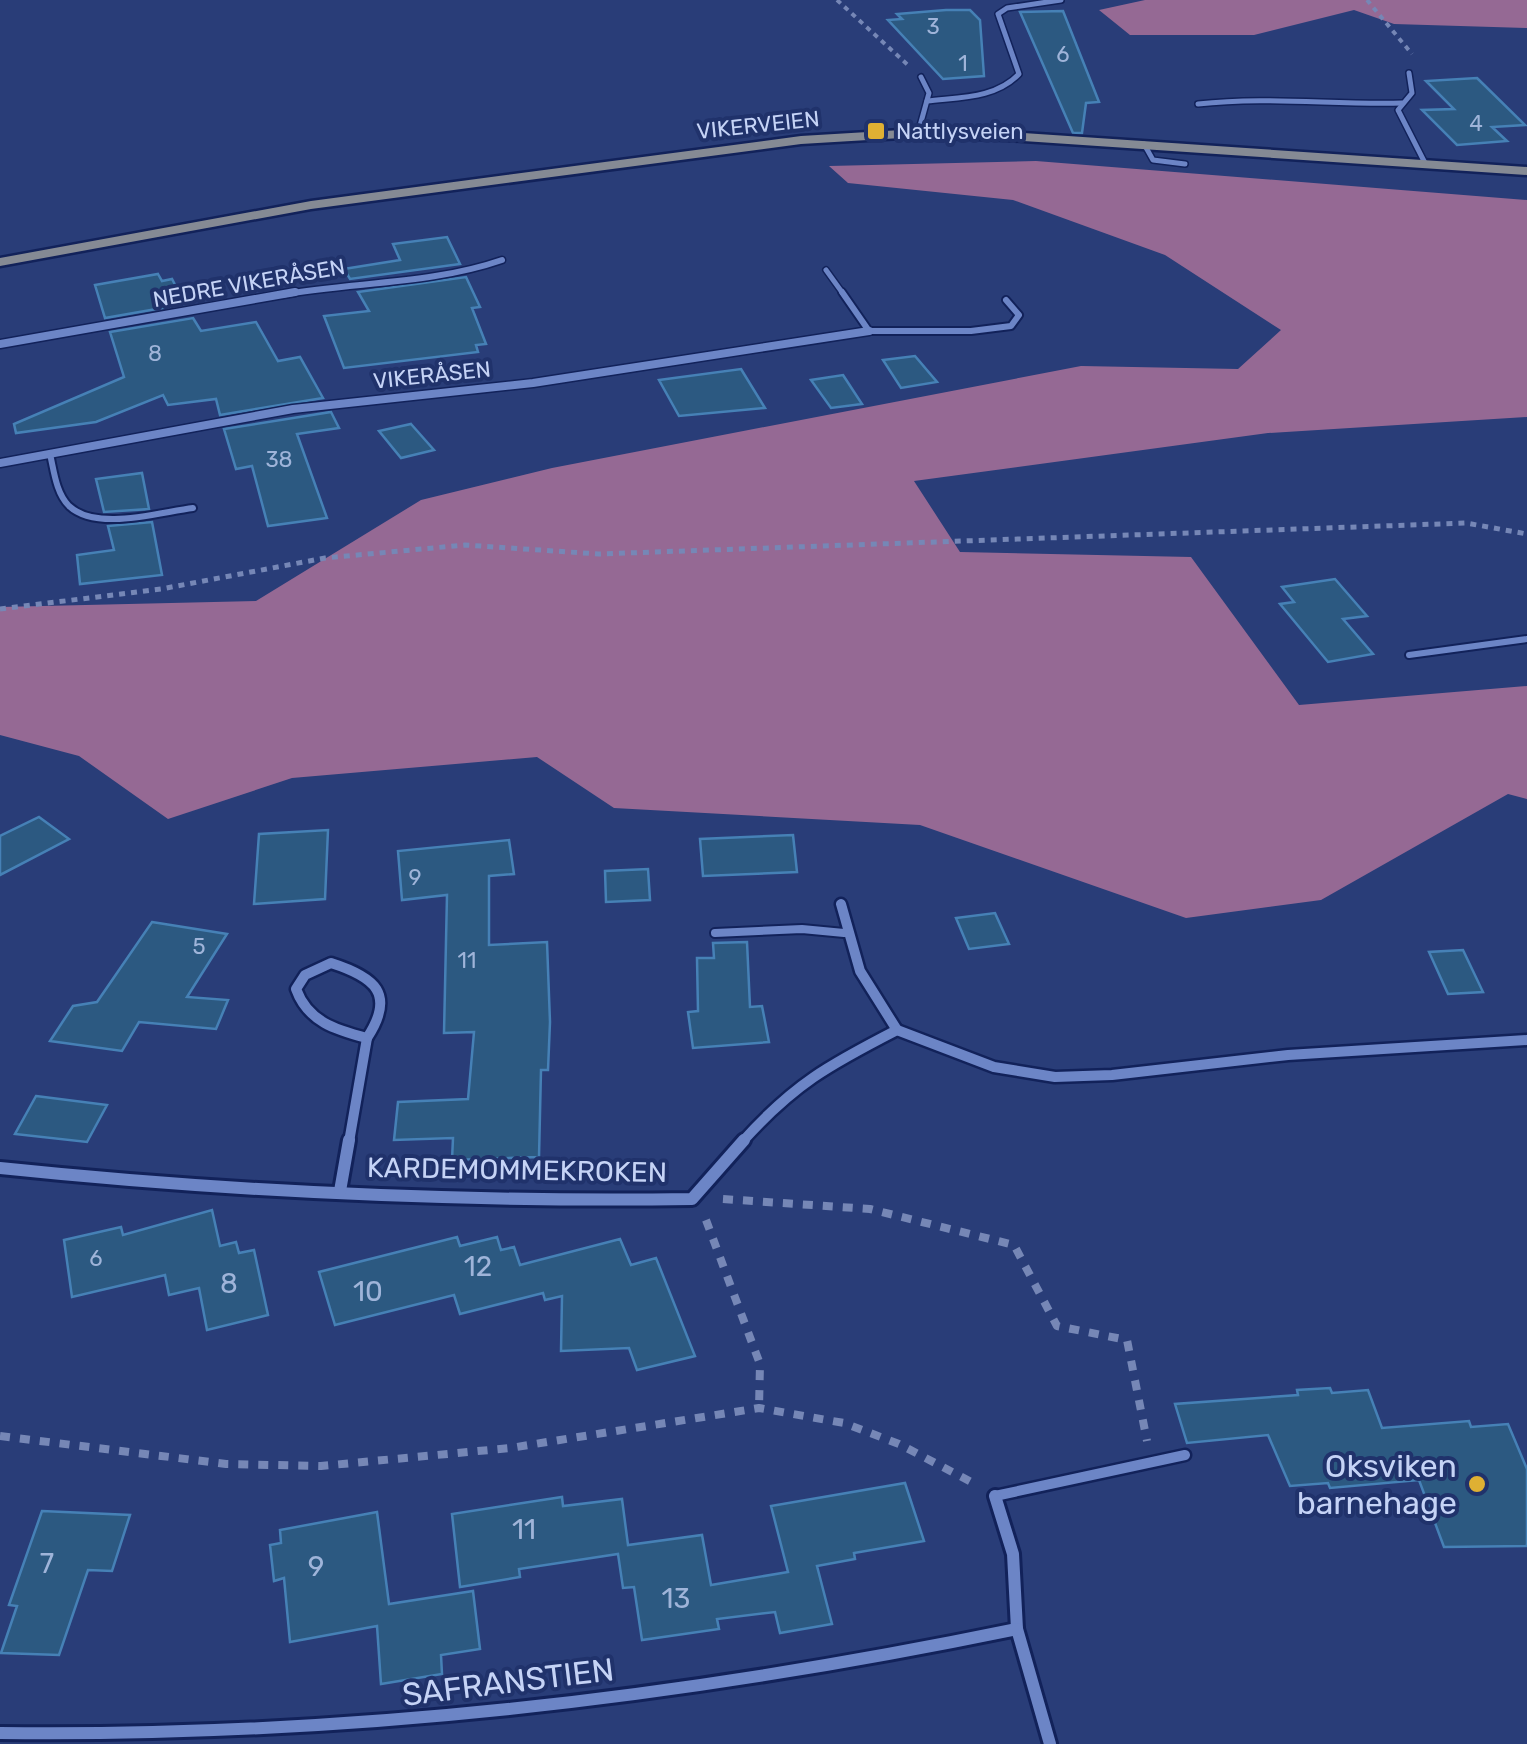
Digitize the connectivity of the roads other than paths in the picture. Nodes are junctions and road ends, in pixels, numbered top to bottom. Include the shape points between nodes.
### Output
1 (1061, 0) edge
2 (1408, 74) road end
3 (921, 77) road end
4 (928, 101) junction
5 (1402, 103) junction
6 (1198, 104) dead end
7 (918, 133) junction
8 (1144, 144) junction
9 (1184, 164) dead end
10 (1426, 165) junction
11 (1527, 171) edge
12 (502, 260) dead end
13 (0, 262) edge
14 (826, 270) dead end
15 (1006, 300) dead end
16 (869, 331) junction
17 (0, 344) edge
18 (50, 454) junction
19 (0, 463) edge
20 (193, 508) dead end
21 (1527, 639) edge
22 (1409, 655) dead end
23 (840, 904) dead end
24 (715, 933) dead end
25 (844, 933) junction
26 (898, 1030) junction
27 (368, 1038) junction
28 (1527, 1040) edge
29 (0, 1168) edge
30 (340, 1192) junction
31 (1185, 1455) dead end
32 (995, 1496) joint
33 (1017, 1629) junction
34 (0, 1733) edge
35 (1050, 1744) edge

1 - 4 lane via 998,14 1019,74 1012,83
2 - 5 lane via 1412,93
3 - 4 lane
4 - 7 lane
5 - 6 lane via 1325,105 1257,97
5 - 10 lane via 1400,116
7 - 8 main road, VIKERVEIEN
7 - 13 main road, VIKERVEIEN via 783,141 528,172
8 - 9 lane via 1149,158
8 - 10 main road, VIKERVEIEN
10 - 11 main road, VIKERVEIEN
12 - 17 street, NEDRE VIKERÅSEN via 459,275 354,282
14 - 16 lane
15 - 16 lane via 1019,316 1011,326
16 - 18 street, VIKERÅSEN via 534,383 293,410
18 - 19 street, VIKERÅSEN
18 - 20 lane via 59,491 78,514 102,518
21 - 22 lane
23 - 25 street
24 - 25 lane
25 - 26 street via 870,994
26 - 28 street via 991,1066 1097,1076 1258,1057
26 - 30 street, KARDEMOMMEKROKEN via 782,1097 692,1199
27 - 27 street, KARDEMOMMEKROKEN via 384,1005 377,987 359,970 331,962 306,975 296,989 315,1020
27 - 30 street, KARDEMOMMEKROKEN
29 - 30 street, KARDEMOMMEKROKEN via 196,1188
31 - 32 lane
32 - 33 street via 1013,1554
33 - 34 street, SAFRANSTIEN via 848,1666 321,1730 108,1738
33 - 35 street

